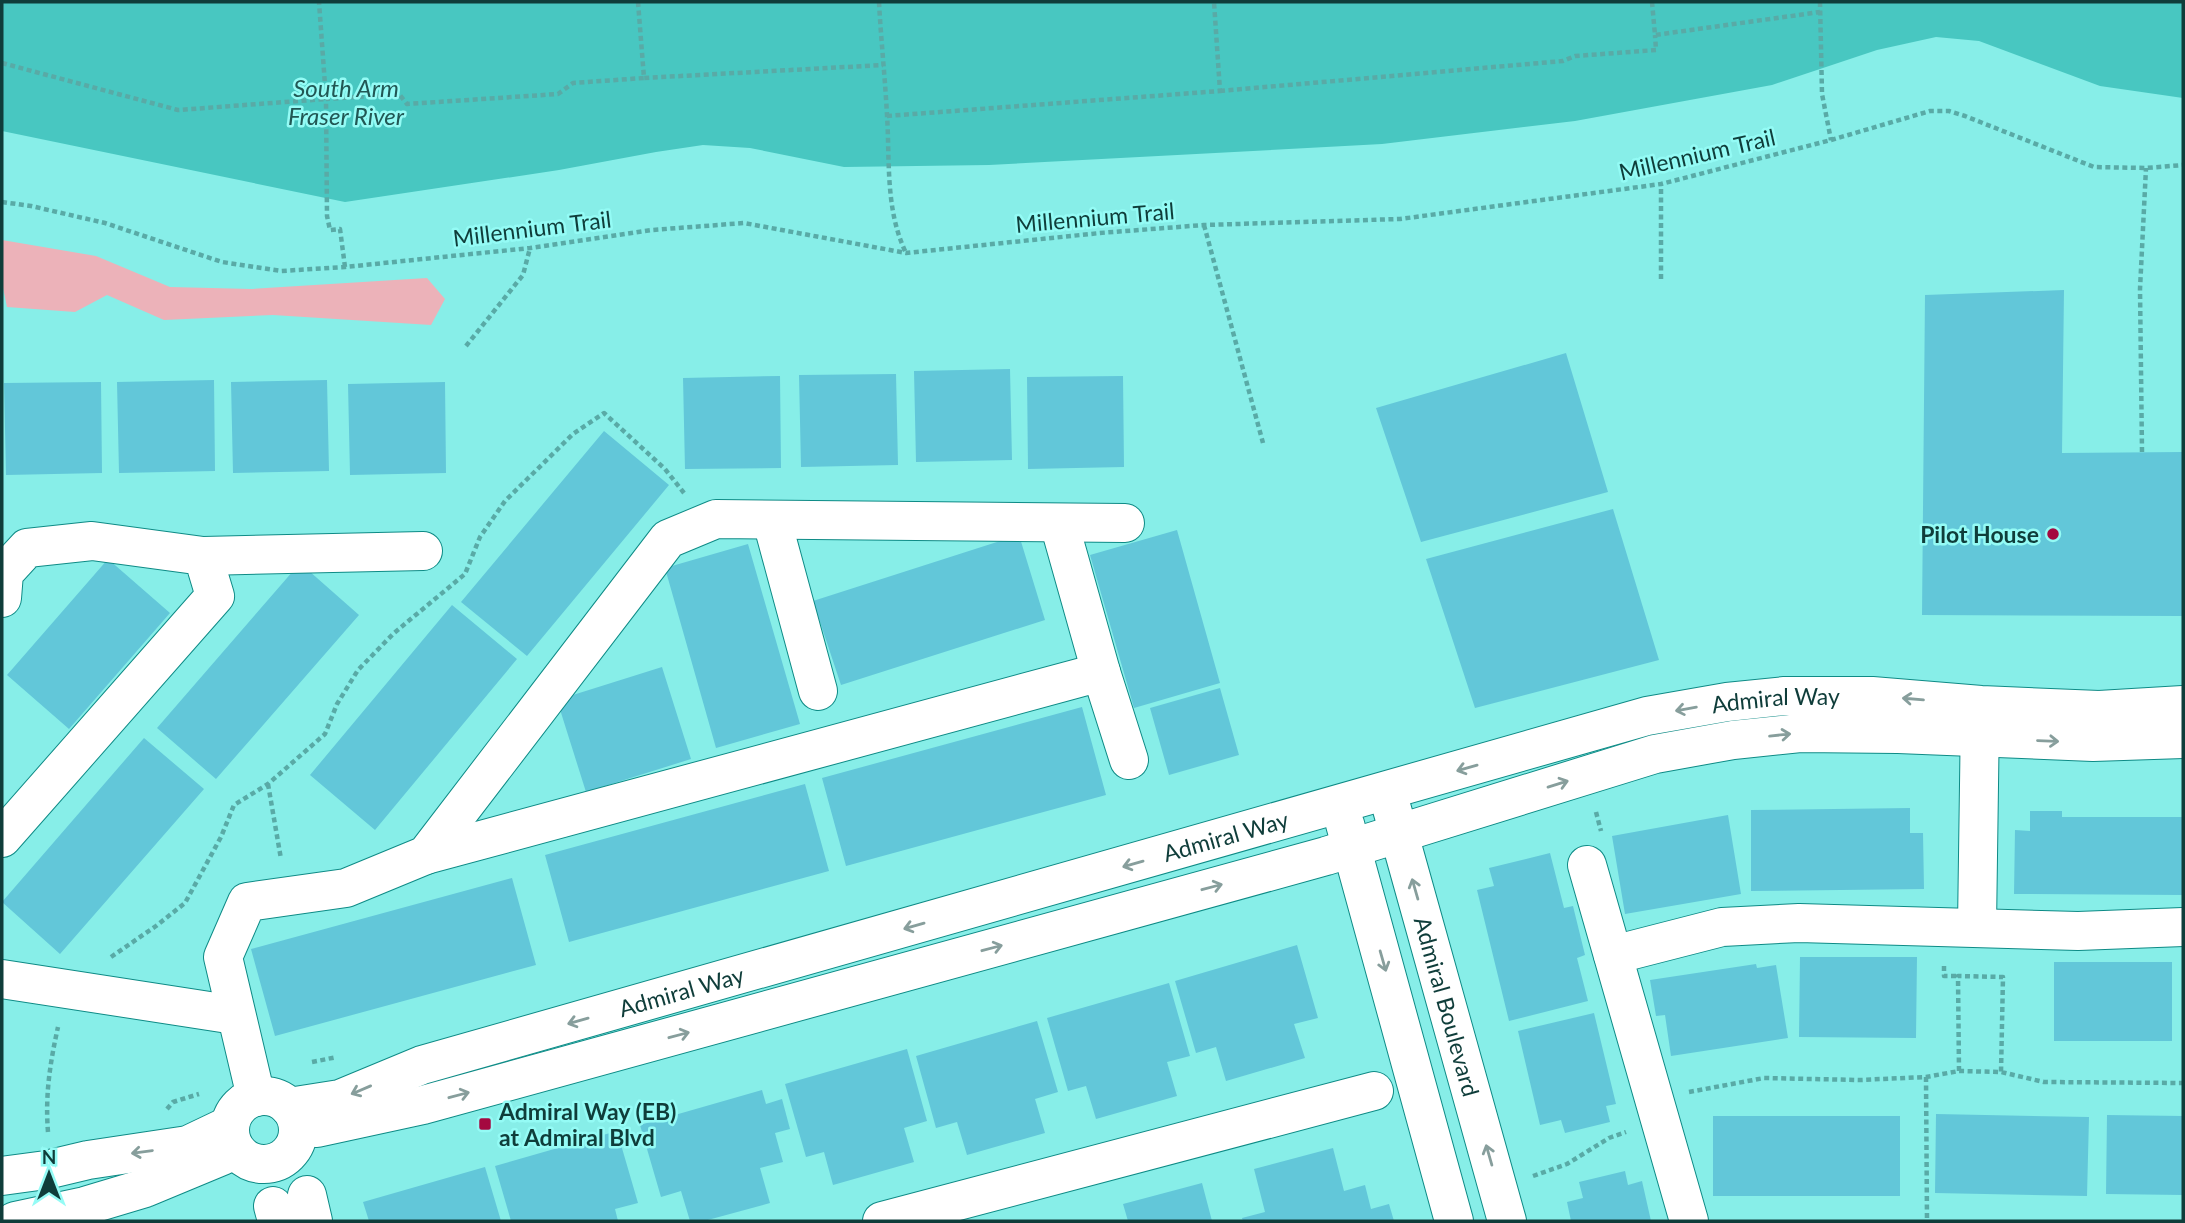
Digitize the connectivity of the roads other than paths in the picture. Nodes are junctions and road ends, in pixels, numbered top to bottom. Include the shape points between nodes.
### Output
1 (772, 521) junction
2 (1059, 523) junction
3 (1125, 523) dead end
4 (423, 551) dead end
5 (203, 556) junction
6 (2, 581) edge
7 (1101, 672) junction
8 (818, 691) dead end
9 (1727, 702) junction
10 (2183, 705) edge
11 (1980, 722) junction
12 (2183, 738) edge
13 (1732, 740) junction
14 (1129, 760) dead end
15 (1388, 792) junction
16 (1339, 805) junction
17 (1399, 833) junction
18 (2, 838) edge
19 (1352, 848) junction
20 (426, 855) junction
21 (1587, 865) dead end
22 (1976, 927) junction
23 (2183, 927) edge
24 (1613, 955) junction
25 (2, 979) edge
26 (235, 1015) junction
27 (1374, 1091) dead end
28 (281, 1112) junction
29 (233, 1138) junction
30 (2, 1176) edge
31 (15, 1221) edge
32 (882, 1221) edge
33 (1454, 1221) edge
34 (1507, 1221) edge
35 (1689, 1221) edge

1 - 2 street
1 - 8 street
1 - 20 street via 716,519 668,539
2 - 3 street
2 - 7 street
4 - 5 street
5 - 6 street via 92,541 27,548
5 - 18 street via 215,596
7 - 14 street
7 - 20 street
11 -> 9 street, Admiral Way via 1872,696 1785,696
9 - 13 street
9 -> 15 street, Admiral Way via 1647,716
10 - 11 street, Admiral Way
11 -> 12 street, Admiral Way via 2093,743
13 -> 11 street, Admiral Way via 1800,733 1898,734
11 - 22 street
17 -> 13 street, Admiral Way via 1655,754
15 - 16 street, Admiral Way
15 - 17 street, Admiral Boulevard
16 - 19 street
16 -> 28 street, Admiral Way via 422,1065 340,1099
17 - 19 street, Admiral Way
34 -> 17 street, Admiral Boulevard
28 -> 19 street, Admiral Way via 423,1105
19 -> 33 street
20 - 26 street via 346,888 247,902 223,957
21 - 24 street
22 - 23 street via 2078,931
22 - 24 street via 1799,923 1722,927
24 - 35 street
25 - 26 street
26 - 28 street
27 - 32 street
28 - 29 street via 240,1105 233,1114
28 - 29 street via 290,1152 282,1158 253,1162
29 -> 30 street
29 - 31 street via 145,1188

